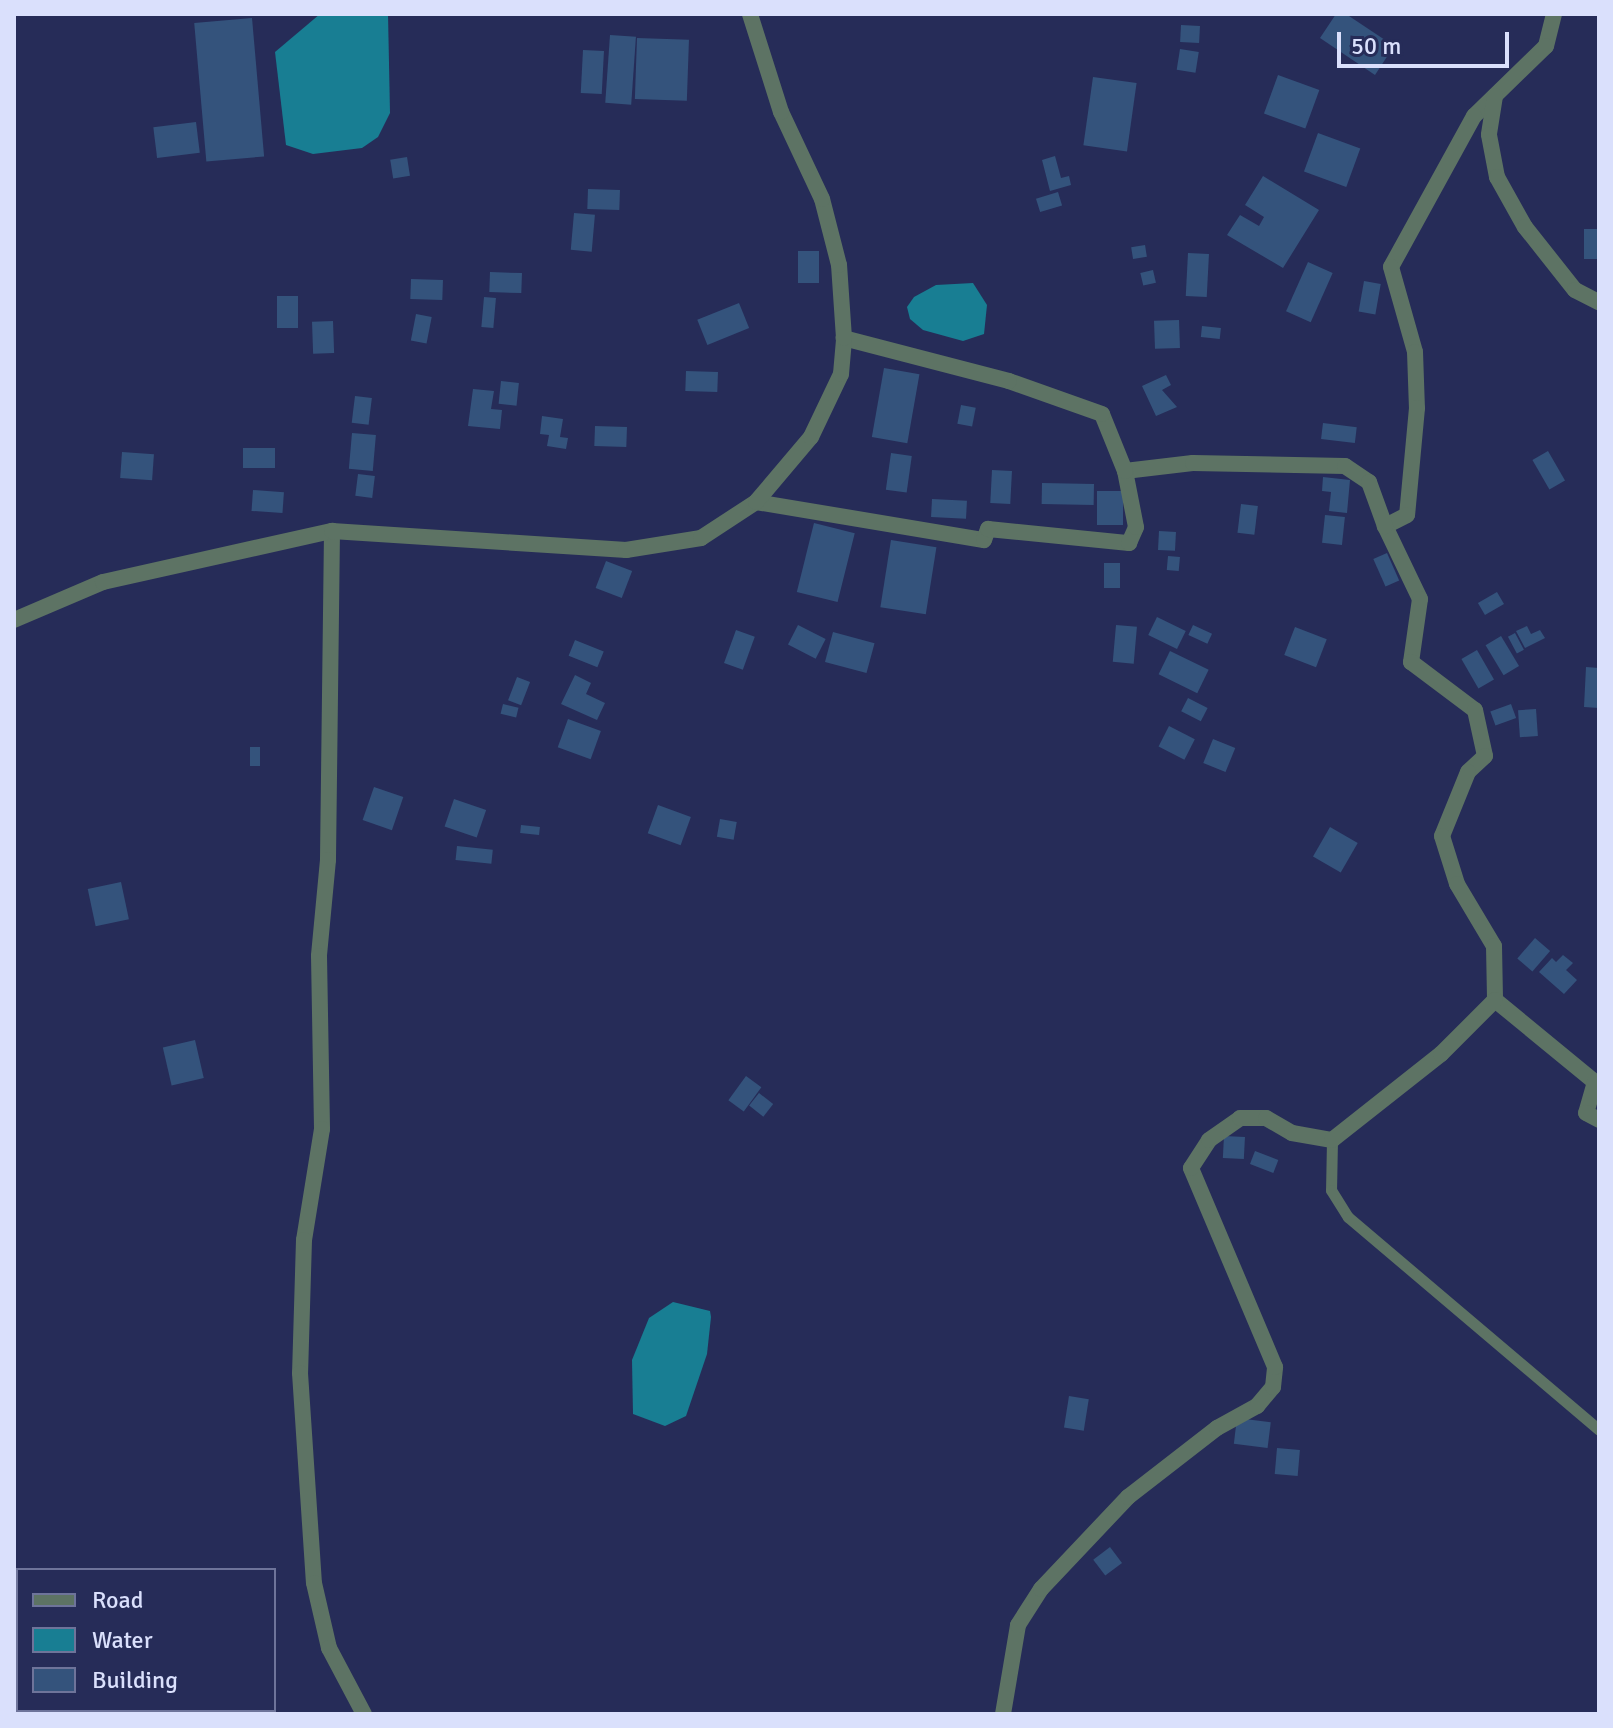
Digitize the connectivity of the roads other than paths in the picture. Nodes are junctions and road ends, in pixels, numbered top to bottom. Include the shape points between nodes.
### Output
1 (750, 14) edge
2 (1554, 14) edge
3 (1495, 96) junction
4 (1599, 302) edge
5 (844, 338) junction
6 (1125, 471) junction
7 (756, 502) junction
8 (1385, 526) junction
9 (332, 531) junction
10 (14, 620) edge
11 (1495, 1000) junction
12 (1599, 1120) edge
13 (1332, 1140) junction
14 (1599, 1430) edge
15 (364, 1714) edge
16 (1003, 1714) edge

1 - 5 street via 781,112 822,199 839,265
2 - 3 street via 1546,46
3 - 4 street via 1489,135 1497,177 1525,227 1575,290
3 - 8 street via 1474,116 1391,267 1415,352 1417,408 1407,515
5 - 6 street via 1009,381 1102,414
5 - 7 street via 841,374 811,437
6 - 7 street via 1136,527 1129,543 988,529 984,540
6 - 8 street via 1193,463 1345,466 1369,482
7 - 9 street via 701,538 626,550
8 - 11 street via 1420,599 1411,662 1475,710 1485,756 1468,772 1442,836 1457,884 1494,946
9 - 10 street via 103,582
9 - 15 street via 328,860 319,956 322,1129 304,1240 300,1373 314,1583 329,1648
11 - 12 street via 1595,1082 1586,1113
11 - 13 street via 1441,1054
13 - 14 lane via 1331,1190 1348,1217
13 - 16 street via 1292,1133 1266,1118 1240,1118 1209,1140 1191,1168 1275,1367 1273,1387 1257,1406 1217,1428 1128,1497 1041,1589 1018,1625

